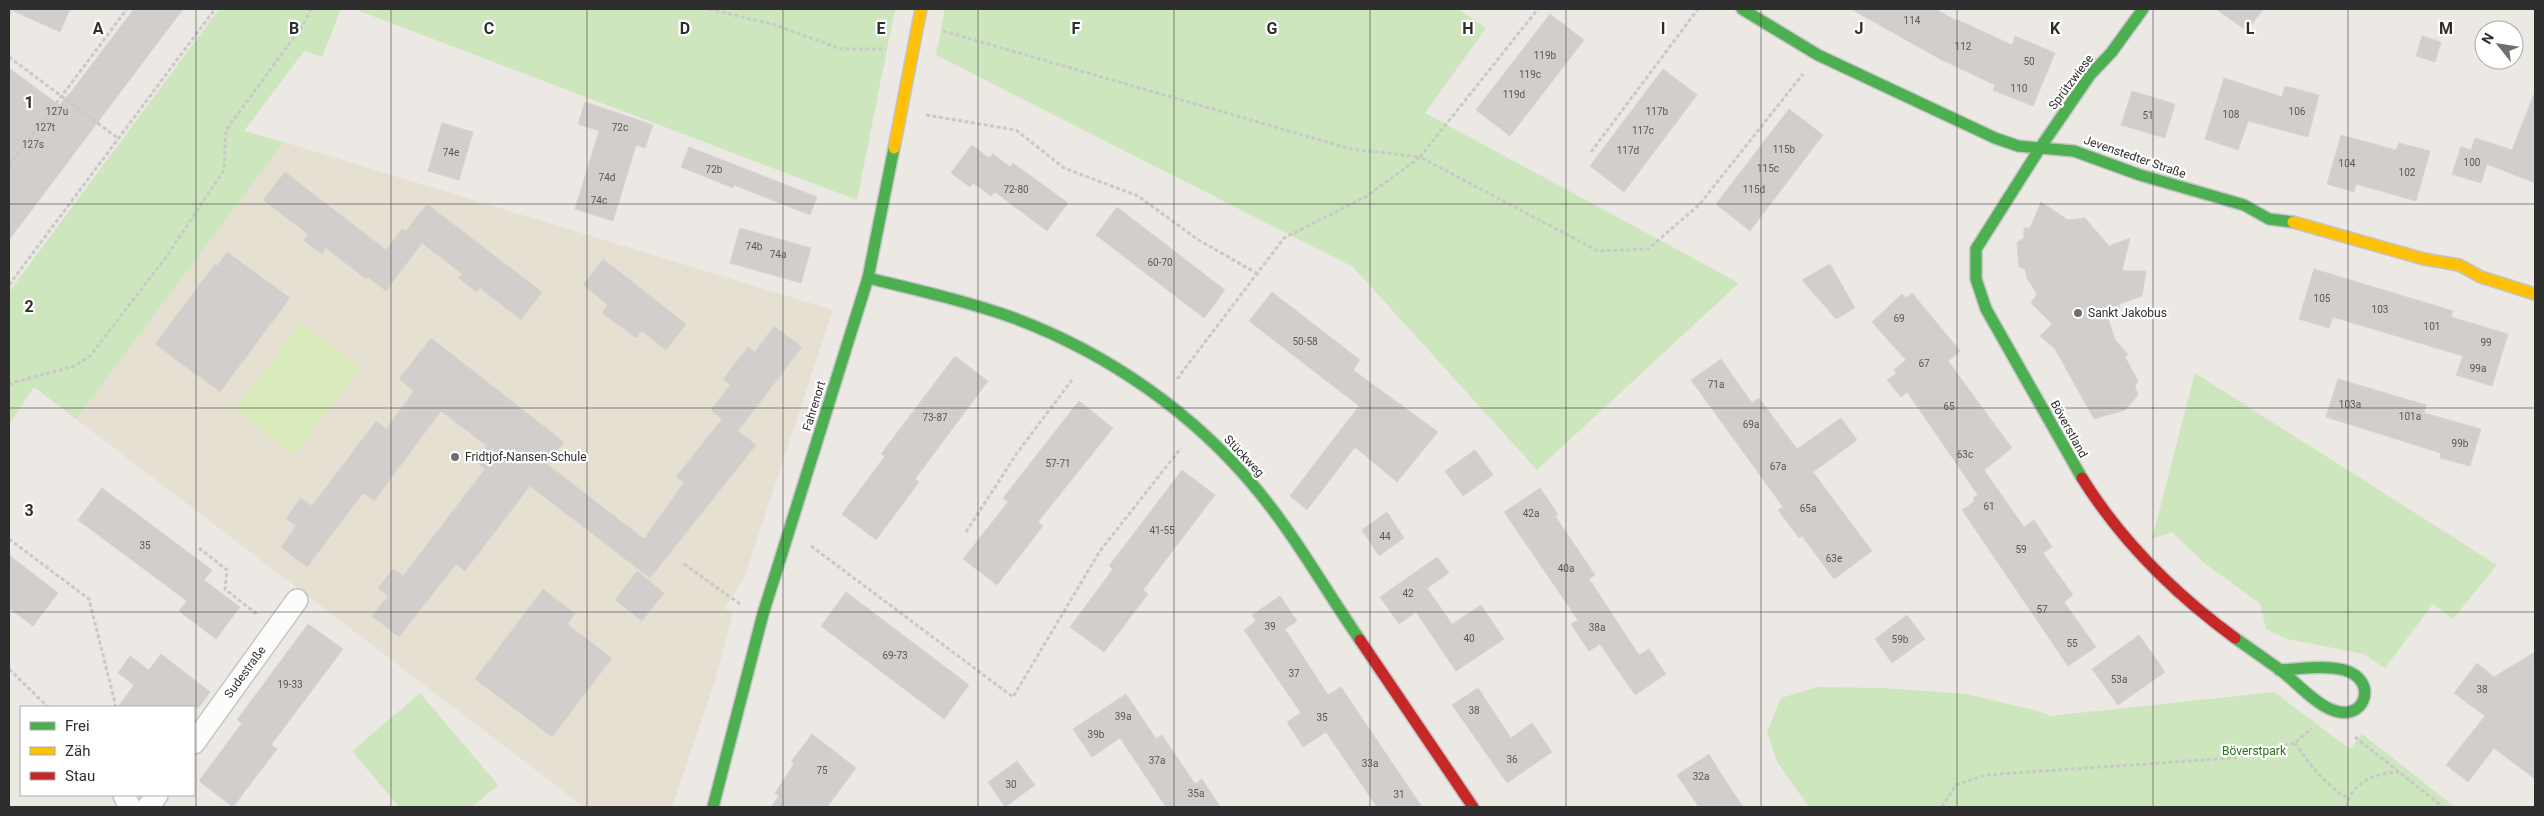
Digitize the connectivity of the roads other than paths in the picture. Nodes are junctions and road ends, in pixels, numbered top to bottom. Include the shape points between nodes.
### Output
1 (921, 9) edge
2 (1742, 9) edge
3 (2143, 9) edge
4 (2040, 148) junction
5 (868, 278) junction
6 (2535, 294) edge
7 (297, 600) dead end
8 (2280, 670) junction
9 (195, 742) edge
10 (156, 796) edge
11 (148, 807) edge
12 (713, 807) edge
13 (1472, 807) edge

1 - 5 street, Fahrenort
2 - 4 street, Jevenstedter Straße via 1818,55 1995,138 2018,146
3 - 4 street, Sprützwiese via 2111,53 2090,75
4 - 6 street, Jevenstedter Straße via 2074,151 2140,175 2244,205 2269,219 2306,224 2424,259 2459,265 2481,277
4 - 8 street, Böverstland via 1976,249 1973,264 1980,294 2081,479 2102,508 2166,580 2241,643
5 - 12 street, Fahrenort via 763,614
5 - 13 street, Stückweg via 971,304 1033,325 1093,354 1162,398 1197,428 1235,466 1284,528
7 - 9 street, Sudestraße
8 - 8 street, Böverstland via 2328,709 2339,714 2356,710 2366,697 2365,687 2359,678 2348,671
10 - 11 street

